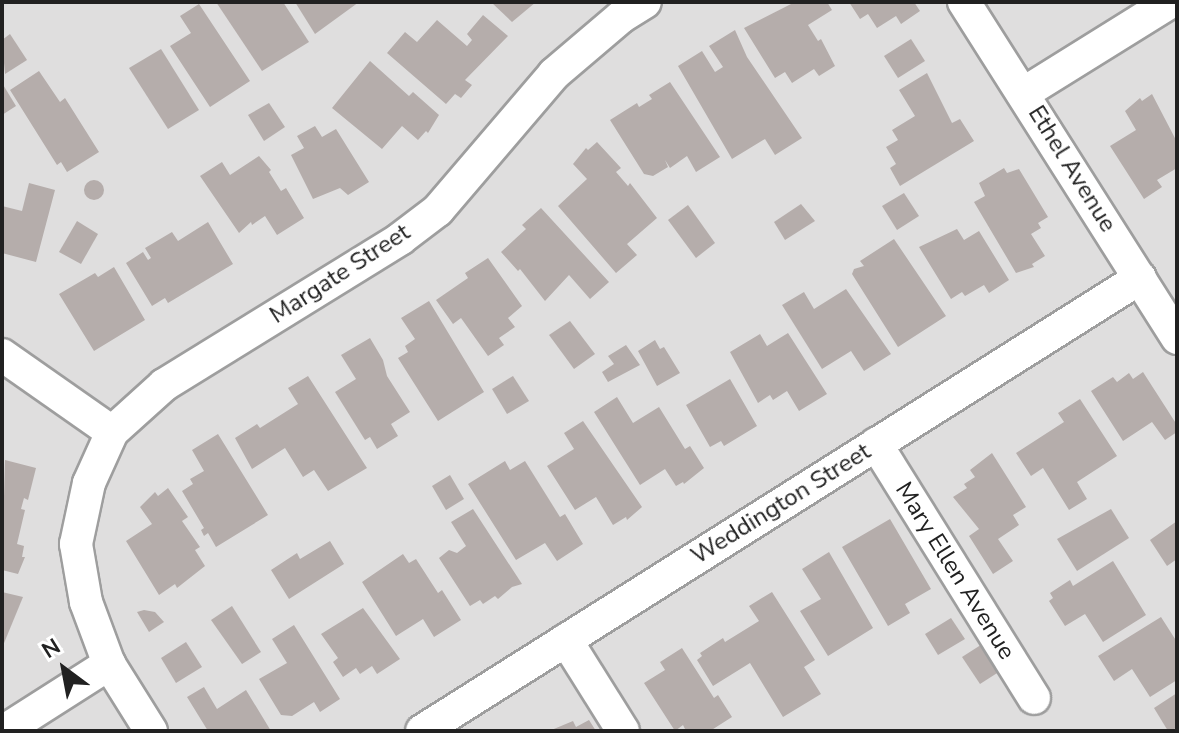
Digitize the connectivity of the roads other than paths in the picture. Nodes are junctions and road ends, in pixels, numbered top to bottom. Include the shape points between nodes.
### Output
1 (645, 2) edge
2 (964, 2) edge
3 (1170, 2) edge
4 (1024, 93) junction
5 (1140, 278) junction
6 (1177, 338) edge
7 (2, 355) edge
8 (112, 432) junction
9 (876, 444) junction
10 (566, 640) junction
11 (109, 664) junction
12 (1034, 698) dead end
13 (4, 731) edge
14 (151, 731) edge
15 (422, 731) edge
16 (623, 731) edge

1 - 8 street, Margate Street via 554,74 438,210 164,385
2 - 4 street, Ethel Avenue
3 - 4 street
4 - 5 street, Ethel Avenue
5 - 6 street, Ethel Avenue
5 - 9 street, Weddington Street
7 - 8 street
8 - 11 street via 89,483 76,544 86,602
9 - 10 street, Weddington Street
9 - 12 street, Mary Ellen Avenue
10 - 15 street, Weddington Street
10 - 16 street
11 - 13 street
11 - 14 street

